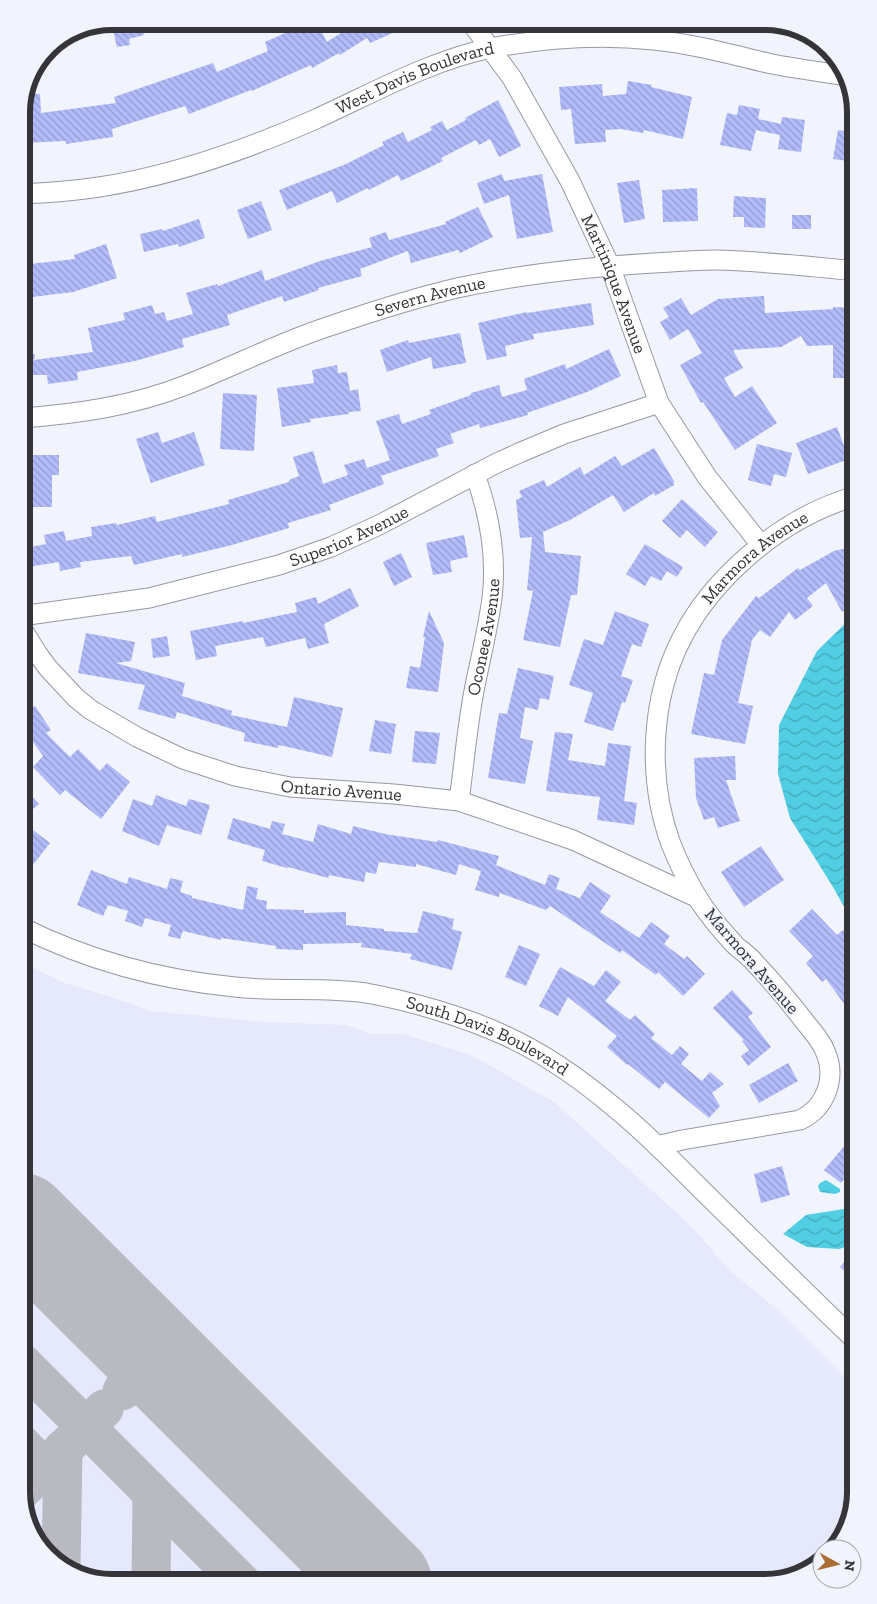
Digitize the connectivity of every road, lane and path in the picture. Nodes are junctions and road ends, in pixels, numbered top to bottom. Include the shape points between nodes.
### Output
1 (477, 30) edge
2 (491, 48) junction
3 (838, 74) edge
4 (30, 193) edge
5 (610, 266) junction
6 (847, 270) edge
7 (659, 403) junction
8 (30, 417) edge
9 (475, 474) junction
10 (847, 499) edge
11 (761, 545) junction
12 (30, 615) edge
13 (30, 641) edge
14 (459, 801) junction
15 (698, 898) junction
16 (30, 931) edge
17 (657, 1146) junction
18 (847, 1332) edge

1 - 2 street, Martinique Avenue
2 - 3 street, West Davis Boulevard via 579,38 646,39
2 - 4 street, West Davis Boulevard via 407,76 314,120 195,164 99,187
2 - 5 street, Martinique Avenue via 556,153
5 - 6 street, Severn Avenue via 713,260
5 - 7 street, Martinique Avenue
5 - 8 street, Severn Avenue via 497,280 419,298 332,325 142,400 100,410
7 - 9 street, Superior Avenue via 564,434
7 - 11 street, Martinique Avenue via 707,477
9 - 12 street, Superior Avenue via 379,525 279,566 149,598
9 - 14 street, Oconee Avenue via 490,531 492,596
10 - 11 street, Marmora Avenue via 813,512 778,531
11 - 15 street, Marmora Avenue via 723,580 689,624 674,654 661,700 655,756 660,799 670,842
13 - 14 street, Ontario Avenue via 48,668 91,710 183,759 235,776 290,787
14 - 15 street, Ontario Avenue via 573,840
15 - 17 street, Marmora Avenue via 717,925 784,994 821,1043 829,1060 829,1084 817,1109 800,1120
16 - 17 street, South Davis Boulevard via 111,962 193,981 236,988 366,993 452,1015 506,1036 553,1062 616,1108
17 - 18 street, South Davis Boulevard

